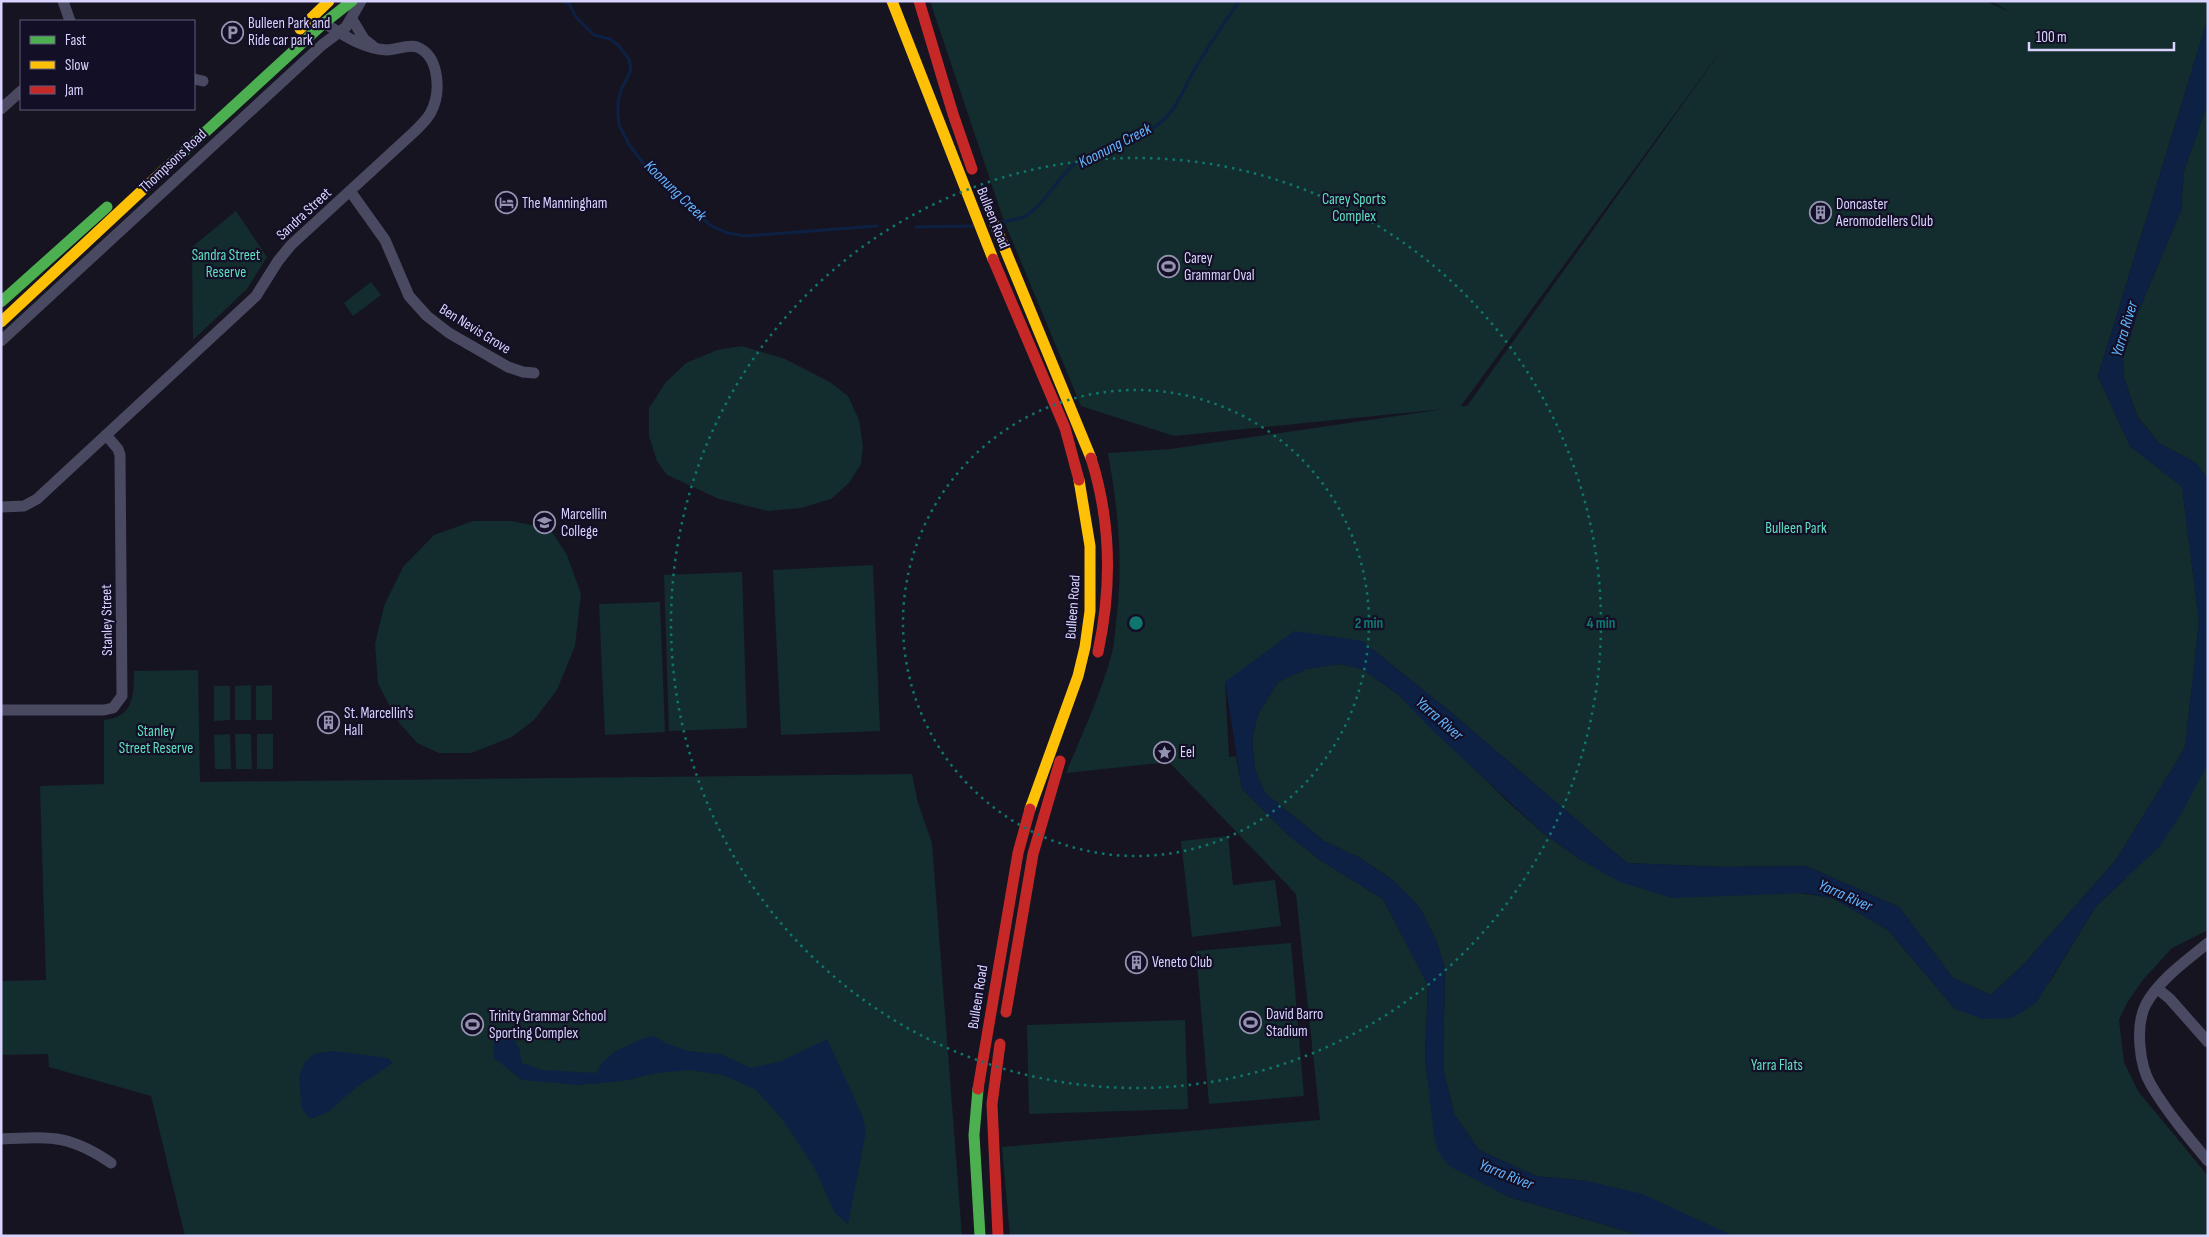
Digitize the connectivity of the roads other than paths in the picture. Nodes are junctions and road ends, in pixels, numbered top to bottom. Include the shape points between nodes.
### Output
1 (63, 1) edge
2 (329, 1) edge
3 (352, 1) edge
4 (361, 1) edge
5 (892, 1) edge
6 (919, 1) edge
7 (352, 19) junction
8 (70, 20) edge
9 (324, 23) junction
10 (339, 33) junction
11 (290, 38) dead end
12 (374, 48) junction
13 (256, 69) dead end
14 (20, 92) edge
15 (1, 110) edge
16 (977, 182) dead end
17 (350, 191) junction
18 (991, 215) dead end
19 (3, 297) edge
20 (16, 308) junction
21 (1, 322) edge
22 (1, 341) edge
23 (534, 374) dead end
24 (106, 436) junction
25 (1, 507) edge
26 (1094, 667) dead end
27 (1, 711) edge
28 (1063, 754) dead end
29 (2208, 943) edge
30 (2158, 989) junction
31 (2208, 1042) edge
32 (1, 1139) edge
33 (2208, 1161) edge
34 (111, 1163) dead end
35 (980, 1236) edge
36 (998, 1236) edge

1 - 8 street
2 - 11 main road
3 - 9 main road, Thompsons Road
4 - 7 street, Thompsons Road
5 - 35 main road, Bulleen Road via 996,266 1072,448 1090,546 1090,611 1085,647 1078,676 1032,801 1013,875 977,1093 974,1135
6 - 16 main road, Bulleen Road
7 - 10 street, Thompsons Road
7 - 12 street
9 - 10 street, Sandra Street
9 - 20 main road, Thompsons Road
10 - 12 street, Sandra Street
10 - 22 street, Thompsons Road via 322,45
12 - 17 street, Sandra Street via 390,50 412,46 421,49 434,66 436,94 432,112 423,123
13 - 19 main road, Thompsons Road via 158,162
14 - 15 street
17 - 23 street, Ben Nevis Grove via 385,240 409,296 427,316 448,332 508,366
17 - 24 street, Sandra Street via 284,253 256,296
18 - 26 main road, Bulleen Road via 1097,472 1104,506 1108,575 1106,609
19 - 20 street
20 - 21 main road, Thompsons Road
24 - 25 street, Sandra Street via 32,503
24 - 27 street, Stanley Street via 120,455 122,696 108,709
28 - 36 main road, Bulleen Road via 1033,854 992,1104
29 - 30 street via 2170,974
30 - 31 street
30 - 33 street via 2146,1004 2140,1022 2140,1051 2149,1083
32 - 34 street via 67,1140 92,1150

